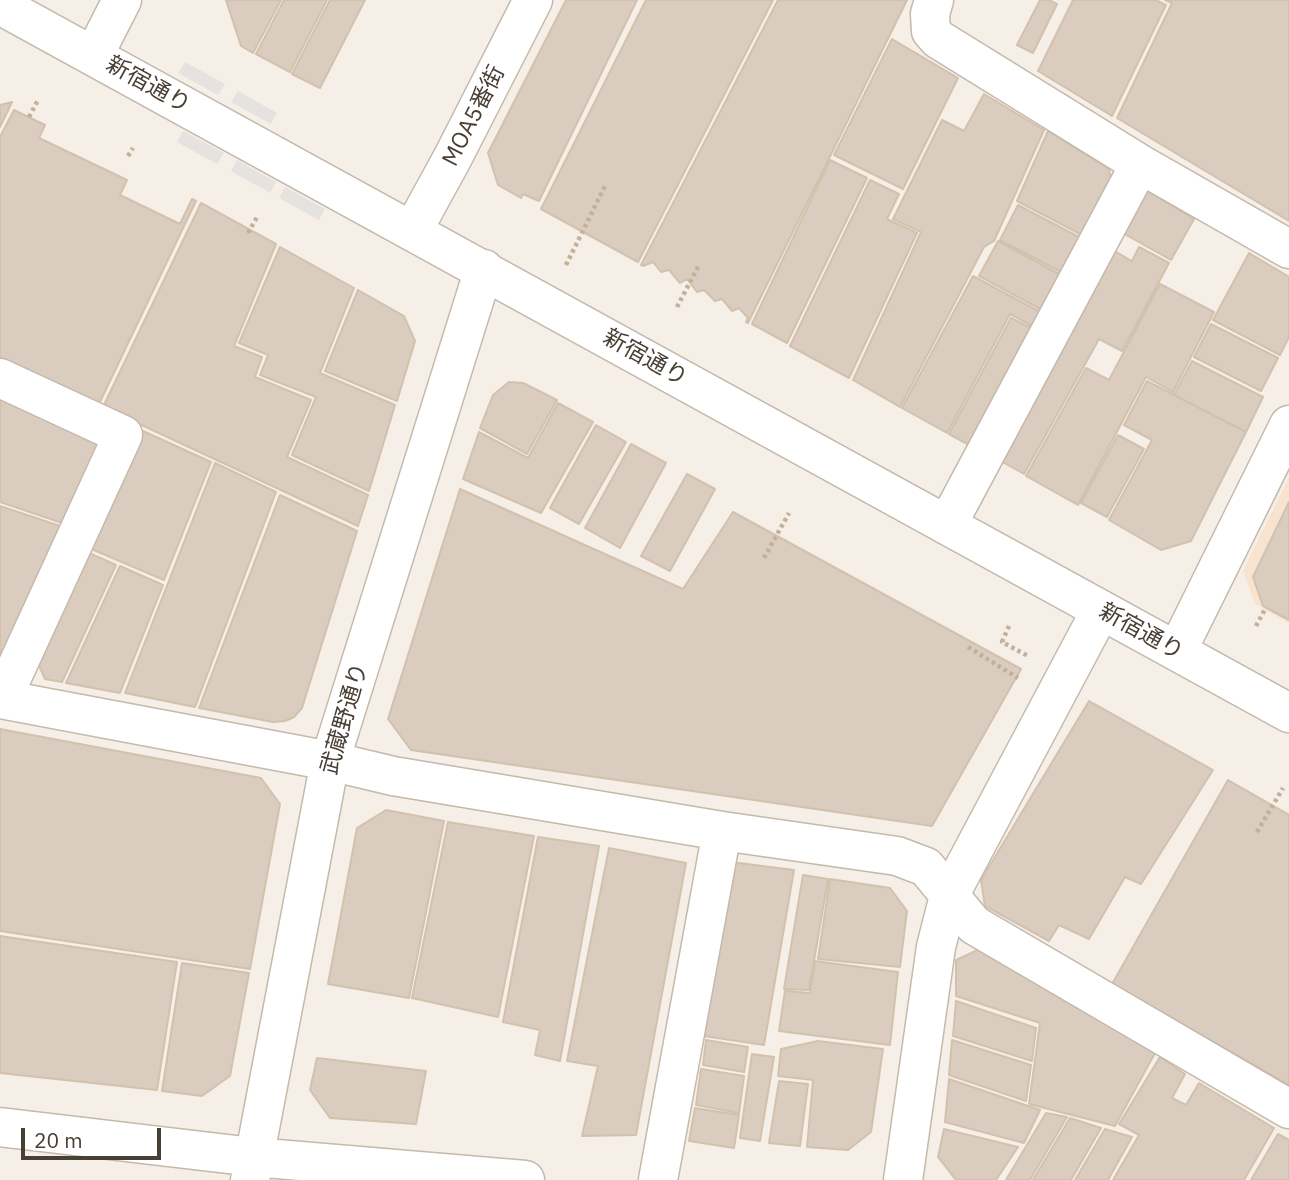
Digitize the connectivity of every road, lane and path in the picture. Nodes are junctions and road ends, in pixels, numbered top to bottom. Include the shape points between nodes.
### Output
1 (122, 0) edge
2 (533, 0) edge
3 (933, 0) edge
4 (0, 5) edge
5 (94, 55) junction
6 (38, 100) dead end
7 (29, 117) dead end
8 (133, 148) dead end
9 (128, 156) dead end
10 (1140, 164) junction
11 (606, 184) dead end
12 (257, 217) dead end
13 (413, 230) junction
14 (248, 233) dead end
15 (1289, 249) edge
16 (566, 265) dead end
17 (699, 265) dead end
18 (484, 269) junction
19 (677, 307) dead end
20 (0, 378) edge
21 (1289, 425) edge
22 (789, 513) dead end
23 (947, 525) junction
24 (764, 558) dead end
25 (1265, 609) dead end
26 (1101, 610) junction
27 (1009, 626) dead end
28 (1256, 626) dead end
29 (968, 647) dead end
30 (1177, 651) junction
31 (1033, 659) dead end
32 (1022, 680) dead end
33 (1, 699) edge
34 (1289, 713) edge
35 (330, 761) junction
36 (1283, 788) dead end
37 (722, 831) junction
38 (1256, 832) dead end
39 (949, 896) junction
40 (1289, 1109) edge
41 (0, 1127) edge
42 (251, 1169) edge
43 (524, 1180) edge
44 (658, 1180) edge
45 (903, 1180) edge

1 - 5 street
2 - 13 street, MOA5番街
3 - 10 street via 932,31 938,38
4 - 5 street, 新宿通り
5 - 13 street, 新宿通り
6 - 7 path
8 - 9 path
10 - 15 street
10 - 23 street
11 - 16 path
12 - 14 path
13 - 18 street, 新宿通り
17 - 19 path
18 - 23 street, 新宿通り
18 - 35 street, 武蔵野通り
20 - 33 street via 123,435
21 - 30 street
22 - 24 path
23 - 26 street, 新宿通り
25 - 28 path
26 - 30 street, 新宿通り
26 - 39 street
27 - 31 path via 1002,642
29 - 32 path
30 - 34 street, 新宿通り
33 - 35 street
35 - 37 street via 393,776
35 - 42 street, 武蔵野通り
36 - 38 path
37 - 39 street via 897,856 926,867
37 - 44 street
39 - 40 street via 974,925
39 - 45 street via 936,947
41 - 42 street
42 - 43 street

